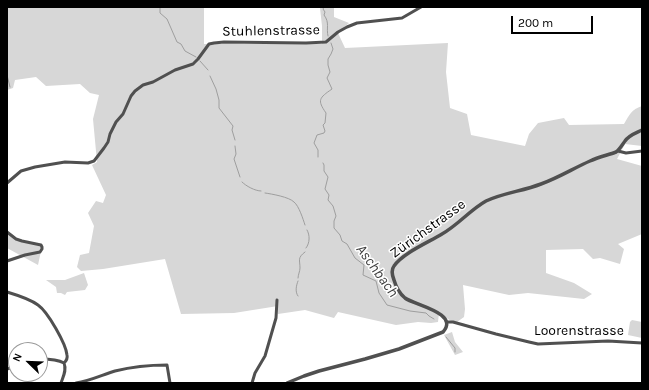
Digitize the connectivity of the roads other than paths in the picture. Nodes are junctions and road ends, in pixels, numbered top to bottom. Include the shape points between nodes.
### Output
1 (421, 7) edge
2 (642, 130) edge
3 (618, 151) junction
4 (642, 151) edge
5 (7, 183) edge
6 (7, 232) edge
7 (7, 261) edge
8 (7, 292) edge
9 (276, 300) dead end
10 (447, 322) junction
11 (642, 344) edge
12 (48, 360) edge
13 (64, 363) junction
14 (86, 382) edge
15 (61, 383) edge
16 (76, 383) edge
17 (170, 383) edge
18 (252, 383) edge
19 (287, 383) edge

1 - 5 street, Stuhlenstrasse via 402,18 357,23 338,32 326,42 209,44 193,64 175,70 135,91 116,122 108,142 94,161 36,167 21,172
2 - 3 street via 629,136
3 - 4 street
3 - 10 street, Zürichstrasse via 592,160 543,184 484,202 451,229 416,248 398,262 392,272 400,294 429,308 444,317
6 - 7 street via 16,239 41,245 42,249 40,252
8 - 13 street via 37,304 50,317 66,351 67,358
9 - 18 street via 274,326 265,356
10 - 11 street, Loorenstrasse via 538,344 608,341
10 - 19 street via 445,329 439,334 399,349 319,370
12 - 13 street
13 - 15 street
14 - 16 street
14 - 17 street via 126,369 167,365

